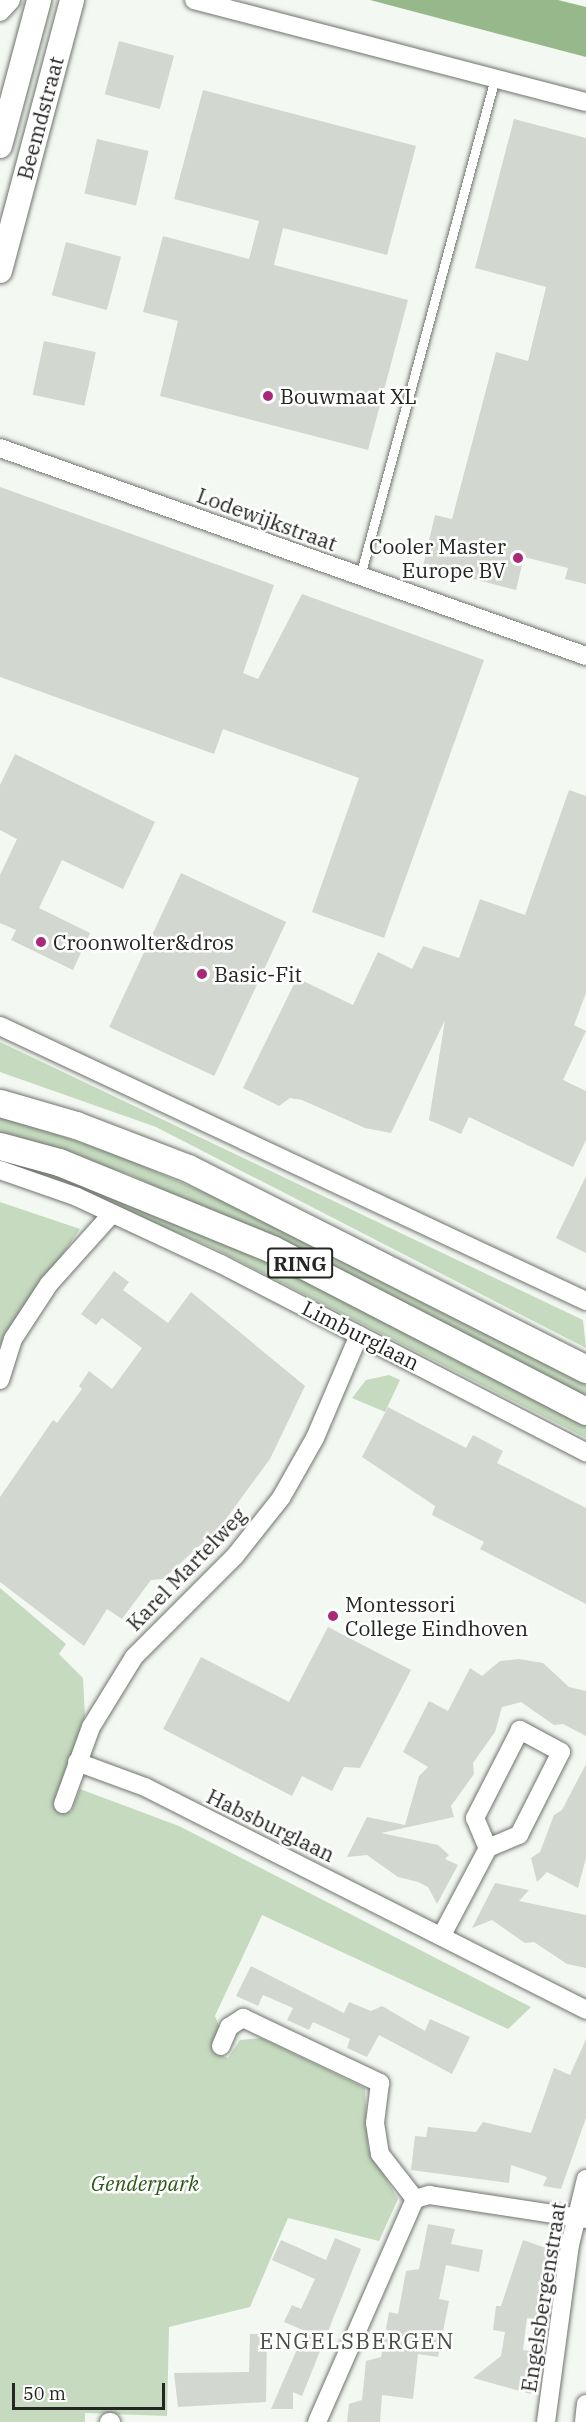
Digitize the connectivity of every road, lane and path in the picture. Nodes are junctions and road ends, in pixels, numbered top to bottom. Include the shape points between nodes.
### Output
1 (11, 0) edge
2 (39, 0) edge
3 (72, 0) edge
4 (194, 0) edge
5 (0, 12) edge
6 (495, 78) junction
7 (586, 102) edge
8 (0, 146) edge
9 (0, 271) edge
10 (0, 448) edge
11 (360, 576) junction
12 (586, 656) edge
13 (0, 1026) edge
14 (0, 1103) edge
15 (0, 1146) edge
16 (0, 1170) edge
17 (110, 1216) junction
18 (586, 1301) edge
19 (360, 1335) junction
20 (586, 1369) edge
21 (0, 1380) edge
22 (586, 1411) edge
23 (586, 1452) edge
24 (77, 1762) junction
25 (63, 1804) dead end
26 (488, 1848) junction
27 (442, 1935) junction
28 (586, 2010) edge
29 (221, 2046) dead end
30 (586, 2179) edge
31 (415, 2199) junction
32 (581, 2218) edge
33 (586, 2404) edge
34 (318, 2422) edge
35 (546, 2422) edge
36 (584, 2422) edge

1 - 5 street
2 - 8 main road, Beemdstraat
3 - 9 main road, Beemdstraat
4 - 6 street
6 - 7 street
6 - 11 lane
10 - 11 street, Lodewijkstraat
11 - 12 street, Lodewijkstraat
13 - 18 street
14 - 20 main road, RING via 76,1125 188,1168
15 - 22 main road, Limburglaan / RING via 59,1162 272,1249
16 - 17 street, Limburglaan via 77,1197
17 - 19 street, Limburglaan
17 - 21 street via 49,1284 13,1339
19 - 23 street, Limburglaan
19 - 24 street, Karel Martelweg via 315,1438 281,1498 235,1556 134,1657 91,1727
24 - 25 street, Karel Martelweg
24 - 27 street, Habsburglaan via 145,1787
26 - 26 street via 519,1835 561,1752 519,1730 475,1818
26 - 27 street
27 - 28 street, Habsburglaan
29 - 31 street via 229,2027 243,2018 380,2084 375,2124 380,2154
30 - 32 street, Engelsbergenstraat
31 - 32 street via 429,2195
31 - 34 street
32 - 35 street, Engelsbergenstraat
33 - 36 street

